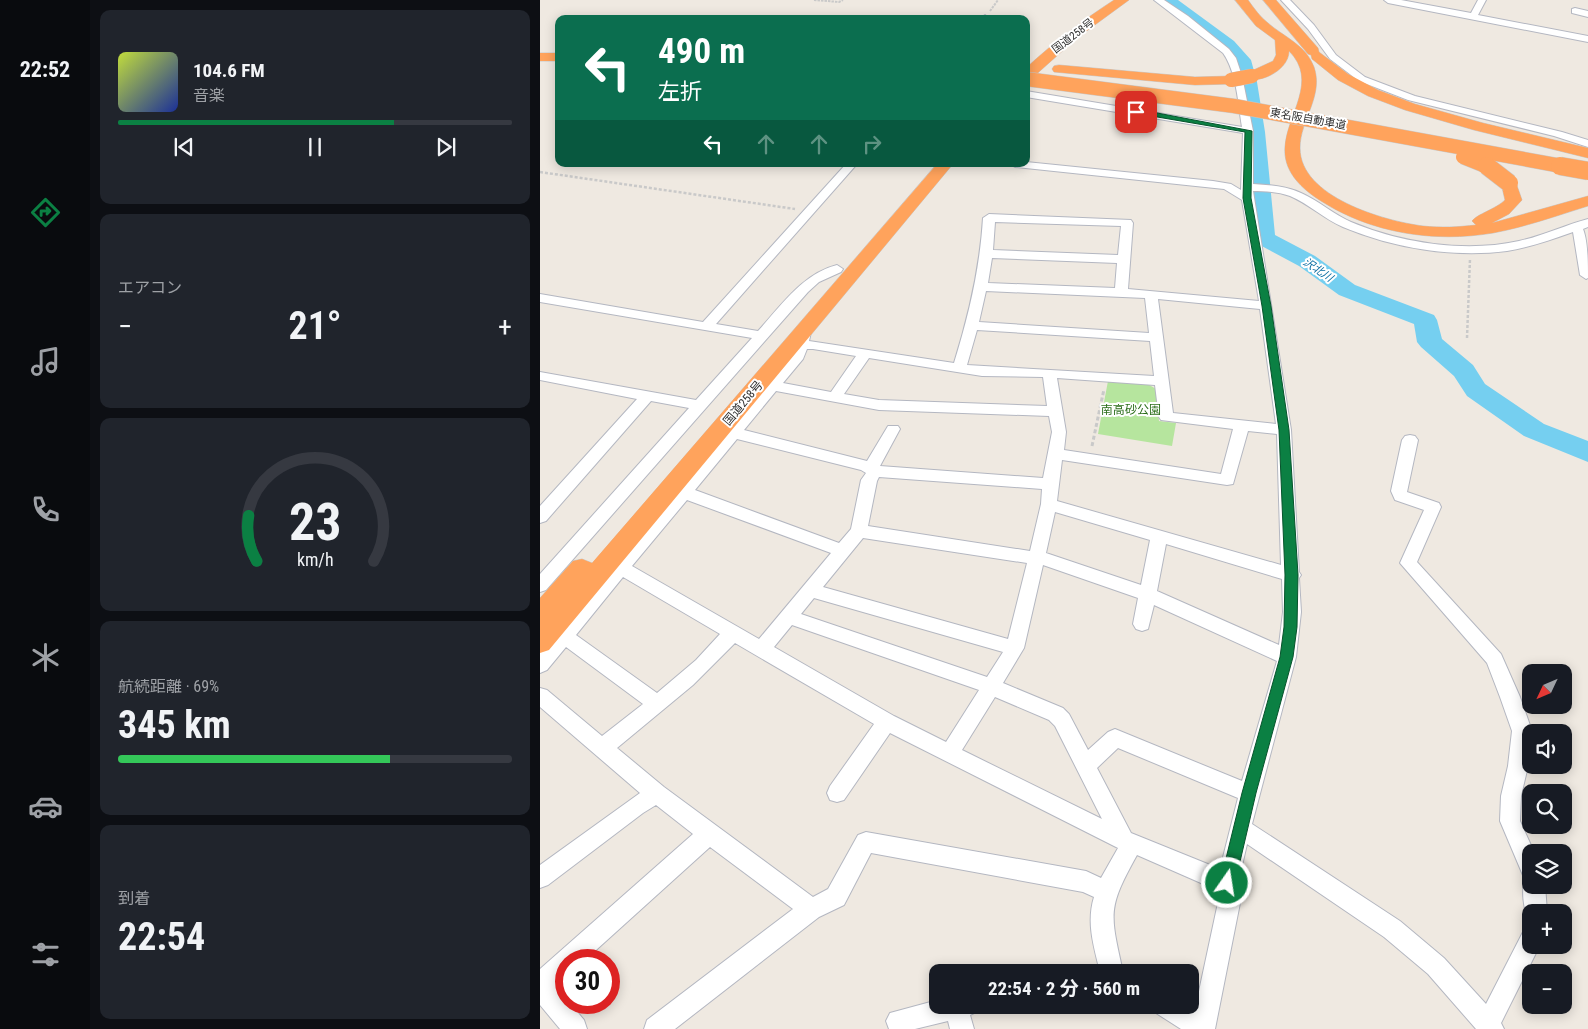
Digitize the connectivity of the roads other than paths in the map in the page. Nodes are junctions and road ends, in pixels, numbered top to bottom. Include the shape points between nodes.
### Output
1 (1107, 0) edge
2 (1123, 0) edge
3 (1158, 0) edge
4 (1242, 0) edge
5 (1269, 0) edge
6 (1284, 0) edge
7 (1388, 0) edge
8 (1482, 0) edge
9 (1575, 11) dead end
10 (1588, 14) edge
11 (1473, 17) junction
12 (1281, 39) junction
13 (1588, 39) edge
14 (540, 51) edge
15 (555, 51) edge
16 (1317, 56) junction
17 (540, 57) edge
18 (555, 57) edge
19 (1030, 57) edge
20 (1030, 67) edge
21 (1030, 72) edge
22 (1030, 76) edge
23 (1030, 77) edge
24 (1030, 95) edge
25 (1183, 99) junction
26 (1248, 131) junction
27 (1588, 144) edge
28 (1588, 153) edge
29 (1588, 162) edge
30 (1030, 165) edge
31 (849, 167) edge
32 (930, 167) edge
33 (943, 167) edge
34 (1588, 171) edge
35 (1249, 191) junction
36 (1588, 201) edge
37 (1588, 223) edge
38 (1581, 231) edge
39 (988, 254) junction
40 (1123, 259) junction
41 (837, 269) junction
42 (1586, 275) dead end
43 (980, 287) junction
44 (1120, 292) junction
45 (1151, 296) junction
46 (540, 298) edge
47 (1266, 306) junction
48 (707, 326) junction
49 (972, 326) junction
50 (762, 336) junction
51 (1156, 337) junction
52 (803, 338) junction
53 (864, 354) junction
54 (959, 369) junction
55 (1050, 373) junction
56 (540, 376) edge
57 (1162, 381) junction
58 (773, 386) junction
59 (648, 396) junction
60 (835, 397) junction
61 (701, 406) junction
62 (1056, 411) junction
63 (1242, 425) junction
64 (893, 429) dead end
65 (1284, 430) junction
66 (734, 433) junction
67 (1410, 440) dead end
68 (1056, 454) junction
69 (873, 470) junction
70 (1050, 484) junction
71 (685, 493) junction
72 (546, 501) edge
73 (1049, 504) junction
74 (540, 517) edge
75 (859, 531) junction
76 (1158, 536) junction
77 (842, 551) junction
78 (1036, 557) junction
79 (621, 568) junction
80 (1292, 575) junction
81 (540, 585) edge
82 (809, 590) junction
83 (1149, 594) junction
84 (540, 615) edge
85 (788, 617) junction
86 (1142, 624) dead end
87 (732, 633) junction
88 (564, 636) junction
89 (540, 642) edge
90 (1014, 648) junction
91 (762, 649) junction
92 (1287, 657) junction
93 (540, 665) edge
94 (990, 686) junction
95 (540, 696) edge
96 (657, 704) junction
97 (887, 722) junction
98 (602, 748) junction
99 (949, 754) junction
100 (1086, 765) junction
101 (837, 793) dead end
102 (1249, 793) junction
103 (657, 794) junction
104 (1240, 828) junction
105 (710, 834) junction
106 (1128, 841) junction
107 (1522, 850) edge
108 (540, 878) edge
109 (1227, 883) junction
110 (1106, 892) junction
111 (811, 908) junction
112 (580, 949) edge
113 (1524, 954) edge
114 (1108, 964) edge
115 (555, 972) edge
116 (540, 985) edge
117 (1179, 1014) edge
118 (958, 1017) edge
119 (898, 1021) dead end
120 (1490, 1027) edge
121 (575, 1029) edge
122 (656, 1029) edge

1 - 19 highway, 国道258号
2 - 21 highway, 国道258号 via 1046,56
3 - 26 street via 1232,58
4 - 12 highway via 1262,26
5 - 16 highway
6 - 27 street via 1333,57 1362,79 1412,98
7 - 11 street
8 - 11 street
9 - 10 street
11 - 13 street
12 - 20 highway, bridge via 1283,59 1263,72 1231,80 1195,81
12 - 36 highway via 1297,51 1310,76 1310,91 1294,137 1294,163 1307,184 1344,208 1408,228 1469,231 1507,225
14 - 15 highway
16 - 25 highway, bridge via 1321,100 1309,127 1305,153 1314,175 1334,193 1370,211 1420,222 1479,222 1508,208 1514,200 1508,183 1486,166 1390,138 1203,105
16 - 28 highway via 1343,77 1388,99
17 - 18 highway
22 - 29 highway, 東名阪自動車道 via 1155,88 1260,104
23 - 25 highway, 東名阪自動車道, bridge
24 - 26 street
25 - 34 highway, 東名阪自動車道, bridge
26 - 35 street
30 - 35 street via 1213,184
31 - 48 street
32 - 41 highway, 国道258号
33 - 52 highway, 国道258号
35 - 38 street via 1265,189 1293,193 1331,217 1360,230 1410,243 1507,248
35 - 47 street
37 - 38 street
38 - 42 street
39 - 40 street
39 - 40 street via 989,218 1127,223
39 - 43 street
40 - 44 street
41 - 50 street via 816,279 803,290
41 - 84 highway, 国道258号
43 - 44 street
43 - 49 street
44 - 45 street
45 - 47 street
45 - 51 street
46 - 48 street
47 - 65 street
48 - 50 street
49 - 51 street
49 - 54 street
50 - 61 street
51 - 57 street
52 - 53 street via 812,345
52 - 58 street via 798,356
52 - 89 highway, 国道258号
53 - 54 street
53 - 60 street
54 - 55 street
55 - 57 street
55 - 62 street
56 - 59 street
57 - 63 street via 1166,416
58 - 60 street
58 - 66 street
59 - 61 street
59 - 72 street
60 - 62 street via 879,405
61 - 81 street
62 - 68 street via 1059,432
63 - 65 street
63 - 68 street via 1227,480
64 - 69 street
65 - 80 street
66 - 69 street
66 - 71 street
67 - 107 street via 1399,491 1402,496 1433,507 1408,562 1494,659 1510,697 1522,731 1510,821
68 - 70 street
69 - 70 street
69 - 75 street
70 - 73 street
71 - 77 street
71 - 79 street
72 - 74 street
73 - 76 street
73 - 78 street
75 - 77 street
75 - 78 street
76 - 80 street
76 - 83 street
77 - 82 street
78 - 83 street
78 - 90 street
79 - 87 street
79 - 88 street
80 - 92 street
82 - 85 street
82 - 90 street
83 - 86 street
83 - 92 street
85 - 91 street
85 - 94 street
87 - 91 street
87 - 96 street
88 - 93 street
88 - 96 street
90 - 94 street
91 - 97 street
92 - 102 street
94 - 99 street
94 - 100 street via 1056,714
95 - 98 street
96 - 98 street
97 - 99 street
97 - 101 street
98 - 103 street
99 - 106 street
100 - 102 street via 1115,738
100 - 106 street
102 - 104 street
103 - 105 street
103 - 108 street
104 - 109 street
104 - 120 street via 1392,928 1436,966
105 - 111 street
105 - 112 street
106 - 109 street
106 - 110 street
109 - 117 street via 1230,898 1203,1029
110 - 111 street via 1086,882 866,842 836,897
110 - 114 street via 1101,925
111 - 122 street
113 - 120 street
115 - 116 street
116 - 121 street
118 - 119 street

